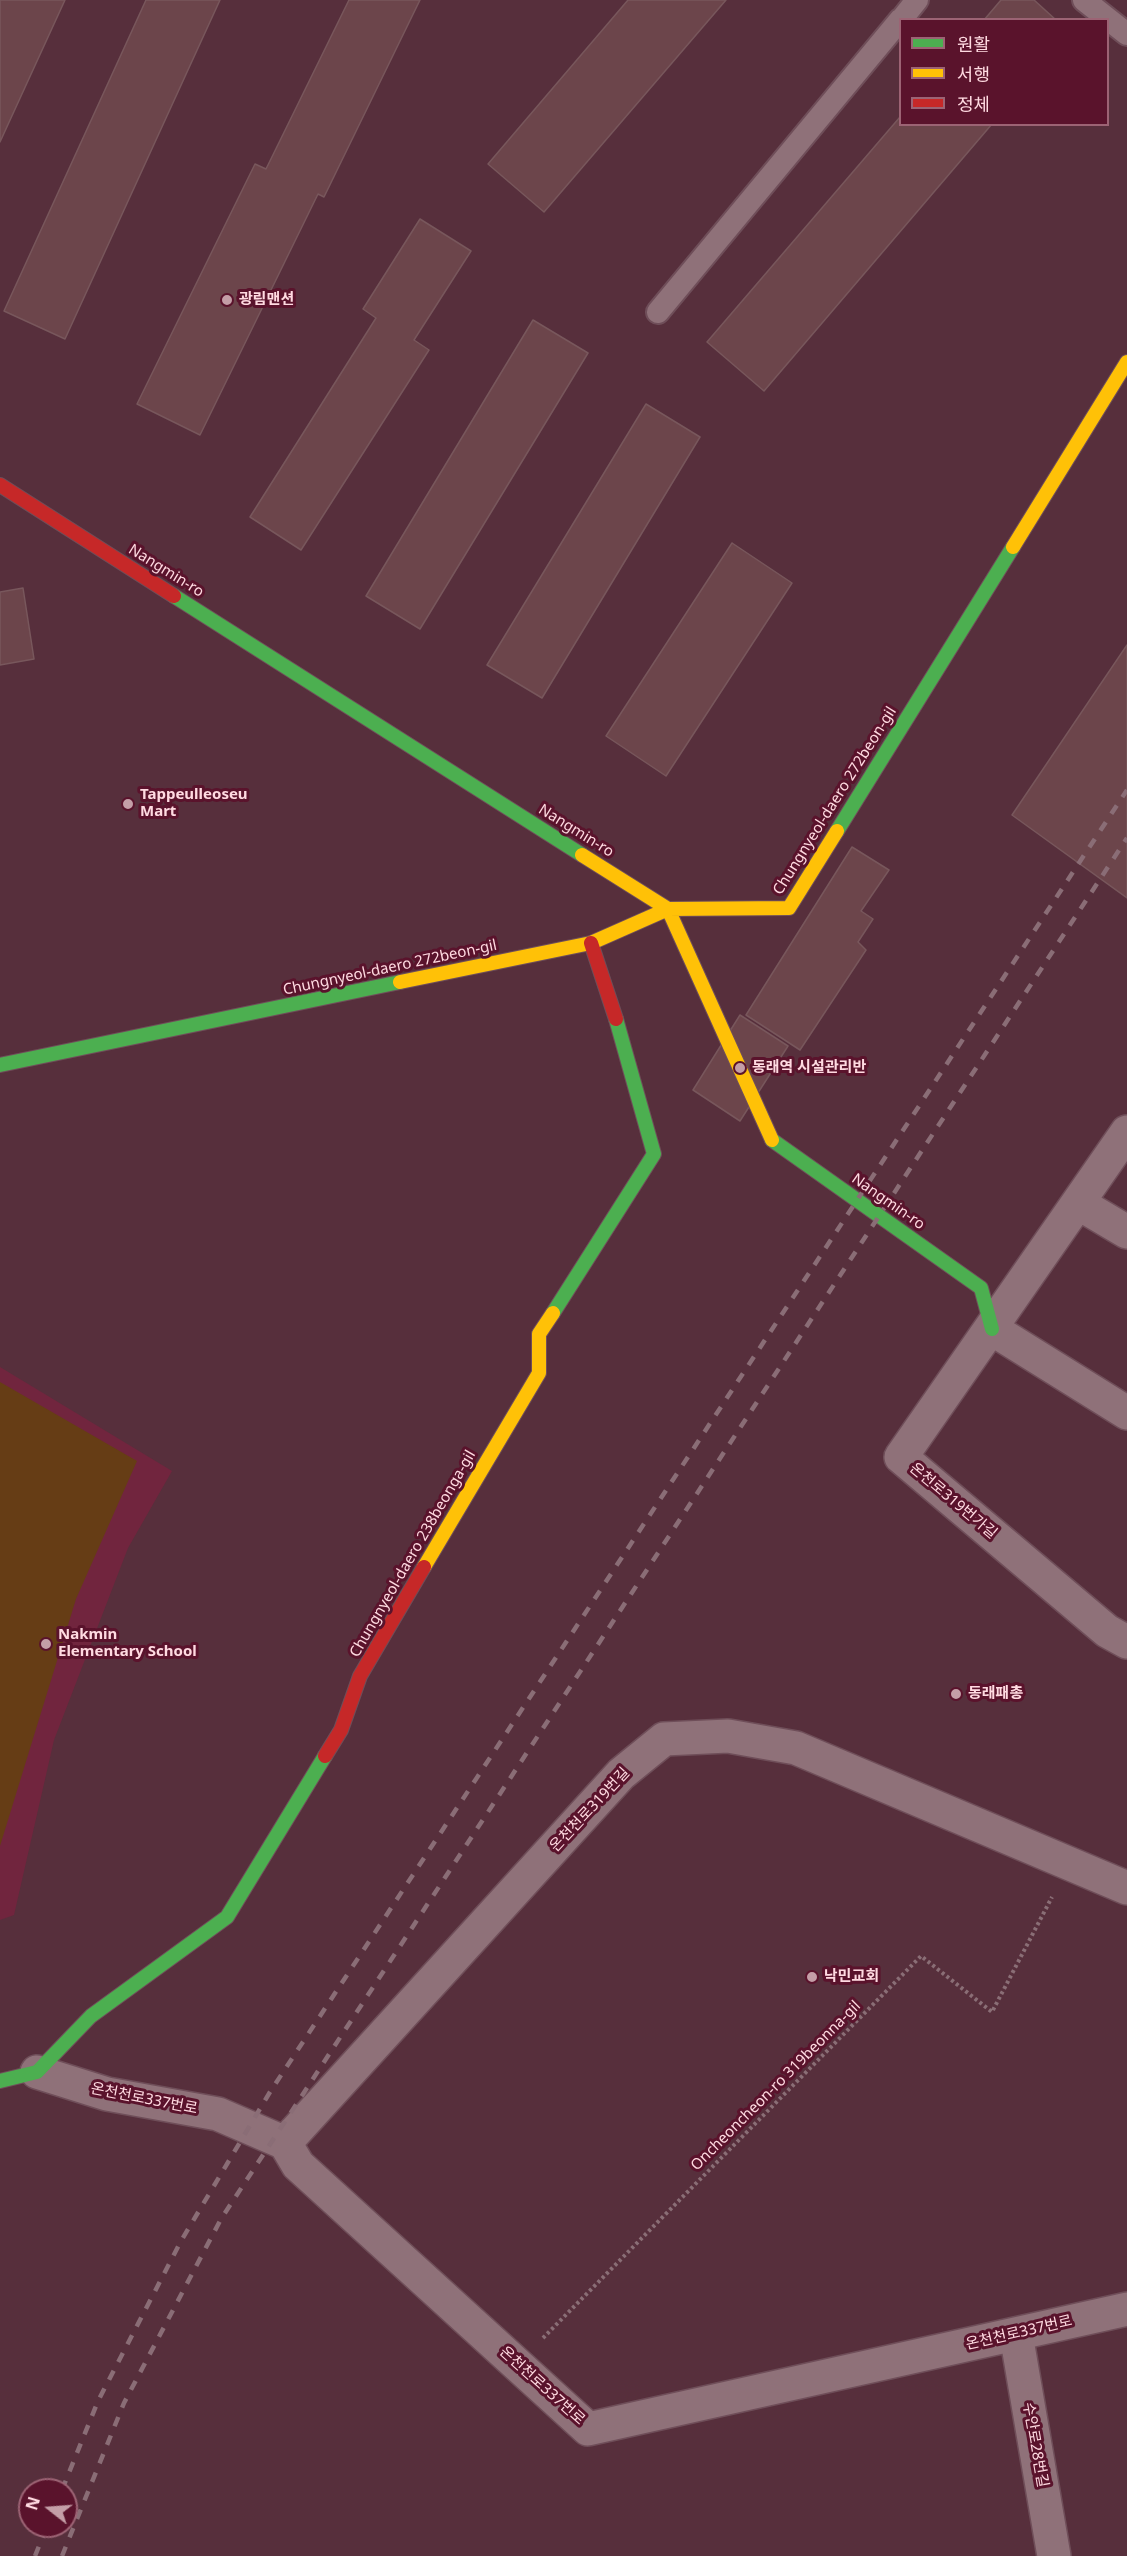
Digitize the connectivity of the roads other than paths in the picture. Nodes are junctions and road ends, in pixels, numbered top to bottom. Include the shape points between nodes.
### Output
1 (917, 0) edge
2 (1084, 0) edge
3 (903, 18) edge
4 (1107, 18) edge
5 (1109, 20) edge
6 (899, 22) edge
7 (1127, 34) edge
8 (658, 312) dead end
9 (1127, 362) edge
10 (0, 485) edge
11 (668, 909) junction
12 (591, 943) junction
13 (0, 1065) edge
14 (1127, 1132) edge
15 (1078, 1203) junction
16 (1127, 1232) edge
17 (992, 1329) junction
18 (1127, 1413) edge
19 (1127, 1642) edge
20 (1127, 1887) edge
21 (37, 2072) junction
22 (0, 2081) edge
23 (285, 2143) junction
24 (1127, 2309) edge
25 (1016, 2334) junction
26 (1054, 2556) edge

1 - 3 lane
2 - 4 lane
5 - 7 lane
6 - 8 lane
9 - 11 street, Chungnyeol-daero 272beon-gil via 789,908
10 - 11 street, Nangmin-ro
11 - 12 street, Chungnyeol-daero 272beon-gil
11 - 17 street, Nangmin-ro via 769,1138 981,1288
12 - 13 street, Chungnyeol-daero 272beon-gil
12 - 21 street, Chungnyeol-daero 238beonga-gil via 654,1154 539,1335 538,1373 360,1676 341,1730 227,1917 92,2016
14 - 15 street, 온천로319번가길
15 - 16 street
15 - 17 street, 온천로319번가길
17 - 18 street
17 - 19 street, 온천로319번가길 via 901,1456 1107,1631
20 - 23 street, 온천천로319번길 via 796,1748 728,1736 664,1739 621,1774
21 - 22 street
21 - 23 street, 온천천로337번로 via 106,2094 218,2114
23 - 25 street, 온천천로337번로 via 298,2165 588,2429
24 - 25 street, 온천천로337번로
25 - 26 street, 수안로28번길

